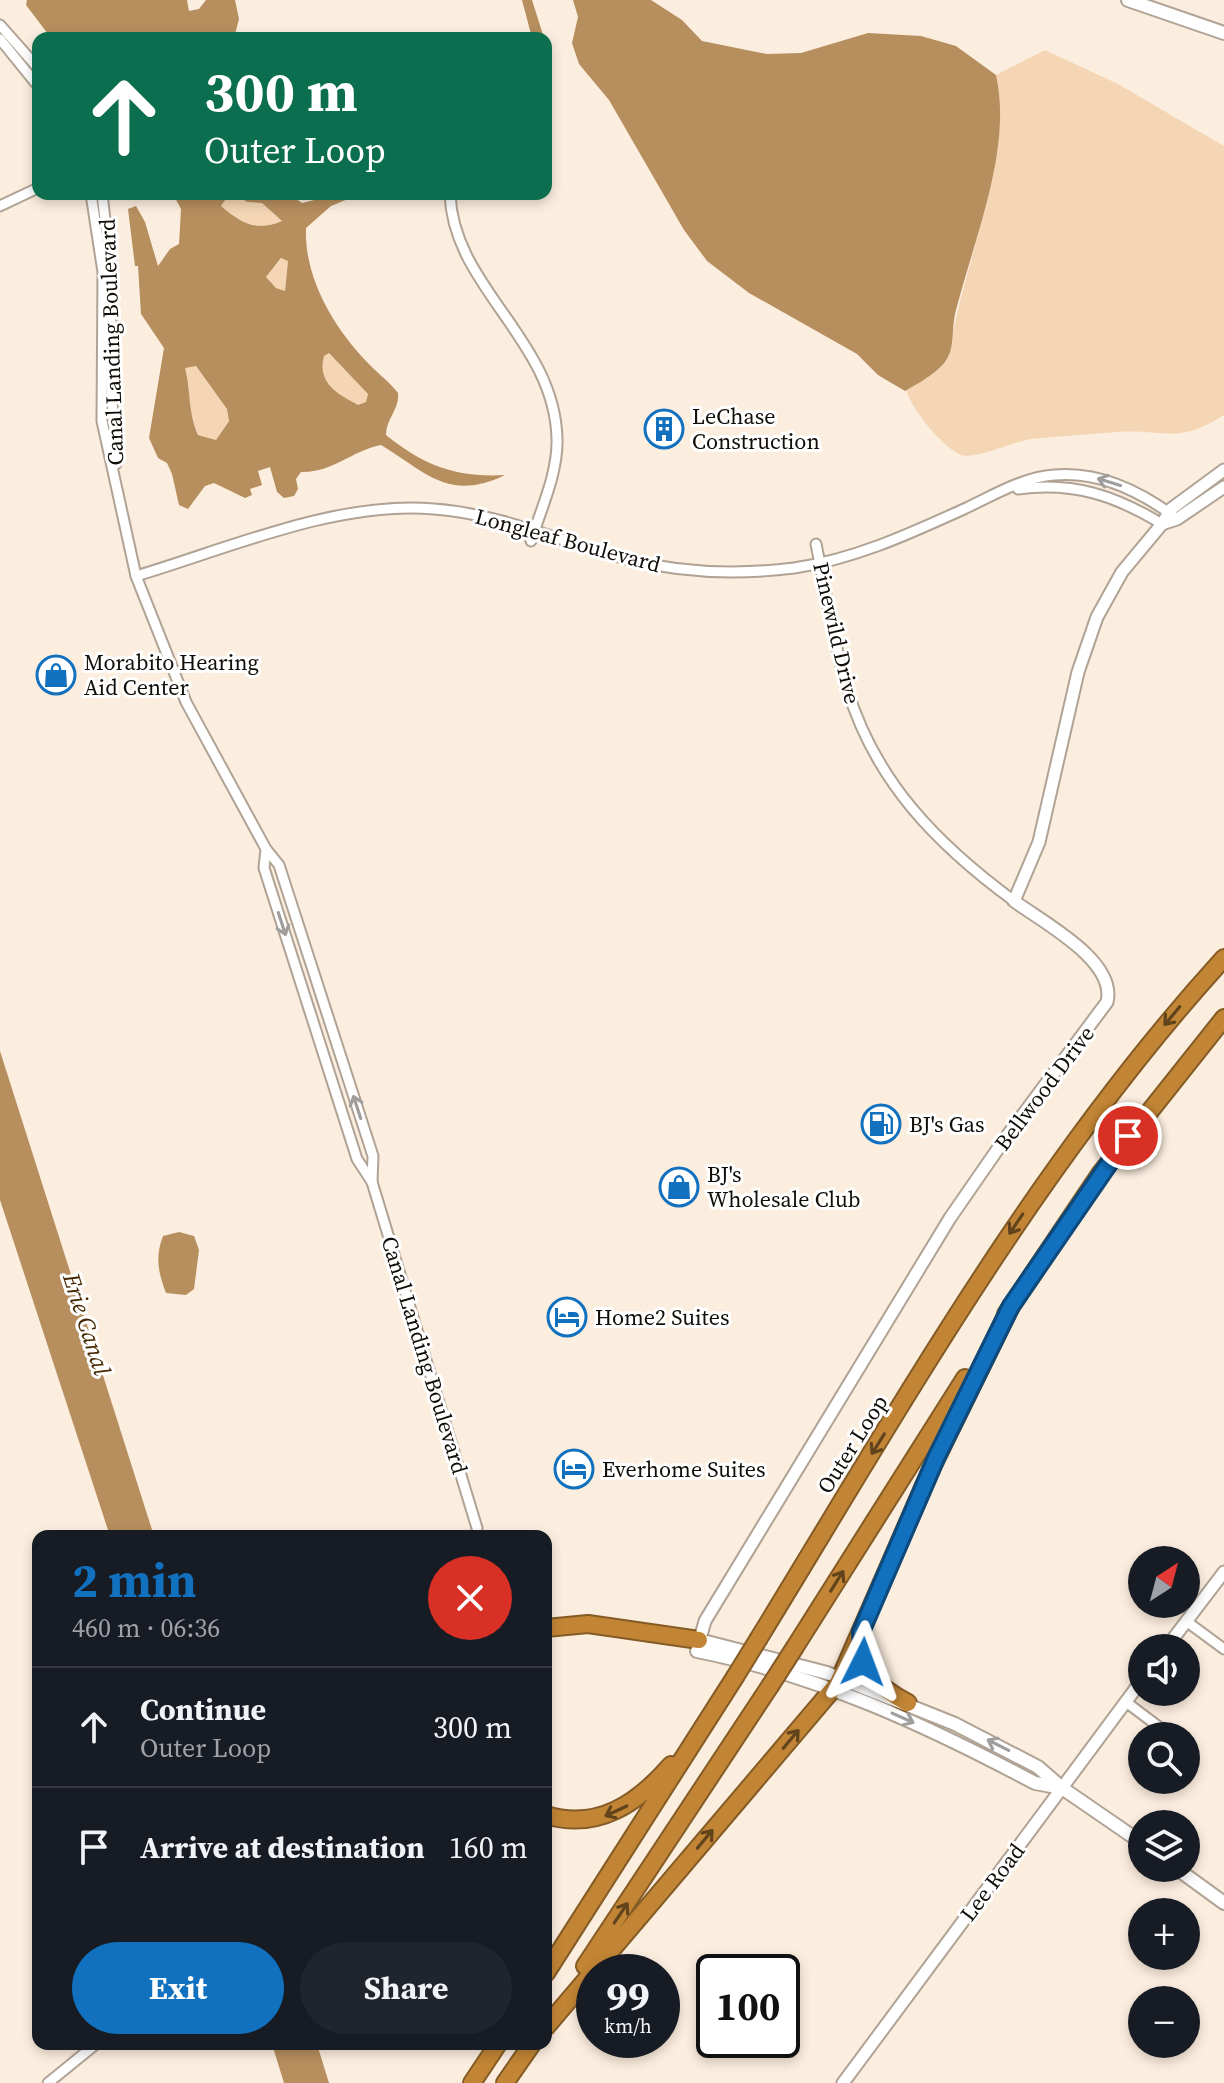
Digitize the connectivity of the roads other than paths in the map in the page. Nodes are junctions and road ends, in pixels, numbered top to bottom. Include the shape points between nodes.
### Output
1 (1128, 0) edge
2 (0, 25) edge
3 (1224, 33) edge
4 (0, 39) edge
5 (32, 61) edge
6 (32, 79) edge
7 (32, 191) edge
8 (92, 200) edge
9 (103, 200) edge
10 (451, 200) edge
11 (0, 206) edge
12 (1224, 470) edge
13 (1224, 487) edge
14 (117, 491) junction
15 (995, 495) junction
16 (1173, 516) junction
17 (1162, 524) junction
18 (535, 528) junction
19 (531, 541) dead end
20 (816, 544) dead end
21 (820, 563) junction
22 (136, 576) junction
23 (266, 849) junction
24 (1014, 901) junction
25 (1224, 958) edge
26 (1224, 1018) edge
27 (372, 1182) junction
28 (1011, 1306) junction
29 (477, 1528) dead end
30 (1224, 1572) edge
31 (1186, 1621) junction
32 (552, 1627) edge
33 (861, 1632) junction
34 (1176, 1634) edge
35 (552, 1636) edge
36 (698, 1645) junction
37 (1224, 1649) edge
38 (838, 1683) junction
39 (1128, 1699) edge
40 (1126, 1702) junction
41 (908, 1703) junction
42 (710, 1717) junction
43 (1152, 1722) edge
44 (1062, 1788) junction
45 (552, 1816) edge
46 (1128, 1833) edge
47 (1195, 1882) edge
48 (1224, 1903) edge
49 (552, 1964) edge
50 (552, 2016) edge
51 (552, 2018) edge
52 (89, 2050) edge
53 (483, 2050) edge
54 (494, 2050) edge
55 (528, 2050) edge
56 (48, 2083) edge
57 (469, 2083) edge
58 (505, 2083) edge
59 (843, 2083) edge

1 - 3 main road
2 - 5 street
4 - 6 street
7 - 11 street
8 - 14 street, Canal Landing Boulevard via 103,272 102,421
9 - 14 street, Canal Landing Boulevard via 110,246
10 - 18 street via 467,256 535,356 550,394 556,460
12 - 16 street via 1189,492
13 - 16 street
14 - 22 street, Canal Landing Boulevard
16 -> 15 street, Longleaf Boulevard via 1123,486 1079,475 1041,477
15 - 17 street, Longleaf Boulevard via 1033,487 1080,489 1123,502
15 - 21 street, Longleaf Boulevard via 885,544
16 - 17 street
17 - 24 street via 1122,572 1092,628 1041,835
18 - 19 street
18 - 21 street, Longleaf Boulevard via 616,556 680,569 749,572
18 - 22 street, Longleaf Boulevard via 444,510 385,510 341,516
20 - 21 street, Pinewild Drive
21 - 24 street, Pinewild Drive via 847,689 879,763 934,836
22 - 23 street, Canal Landing Boulevard via 198,728
23 -> 27 street, Canal Landing Boulevard via 264,868 357,1159
27 -> 23 street, Canal Landing Boulevard via 373,1156 279,865
24 - 36 street, Bellwood Drive via 1100,967 1109,985 1107,1002 950,1218 705,1621
25 -> 42 highway, Outer Loop, bridge via 1127,1072 1033,1199
26 - 28 highway via 1118,1149
27 - 29 street, Canal Landing Boulevard
28 - 33 highway via 937,1456
50 -> 28 highway, bridge via 693,1808
30 - 31 street
31 - 34 street
31 - 37 street
32 - 36 highway via 588,1624
33 - 38 highway
33 - 41 highway via 867,1670
35 - 36 highway via 589,1632
36 - 38 main road
38 - 41 main road
38 -> 44 main road via 1035,1783
51 -> 38 highway
39 - 40 street, Lee Road
40 - 43 street
40 - 44 street, Lee Road
44 -> 41 main road via 1026,1759
42 -> 45 highway via 655,1783 627,1806 589,1819
42 - 49 highway, Outer Loop
44 - 46 main road
44 - 59 street, Lee Road
47 - 48 main road
52 - 56 street
53 - 57 highway
54 - 57 highway
55 - 58 highway

